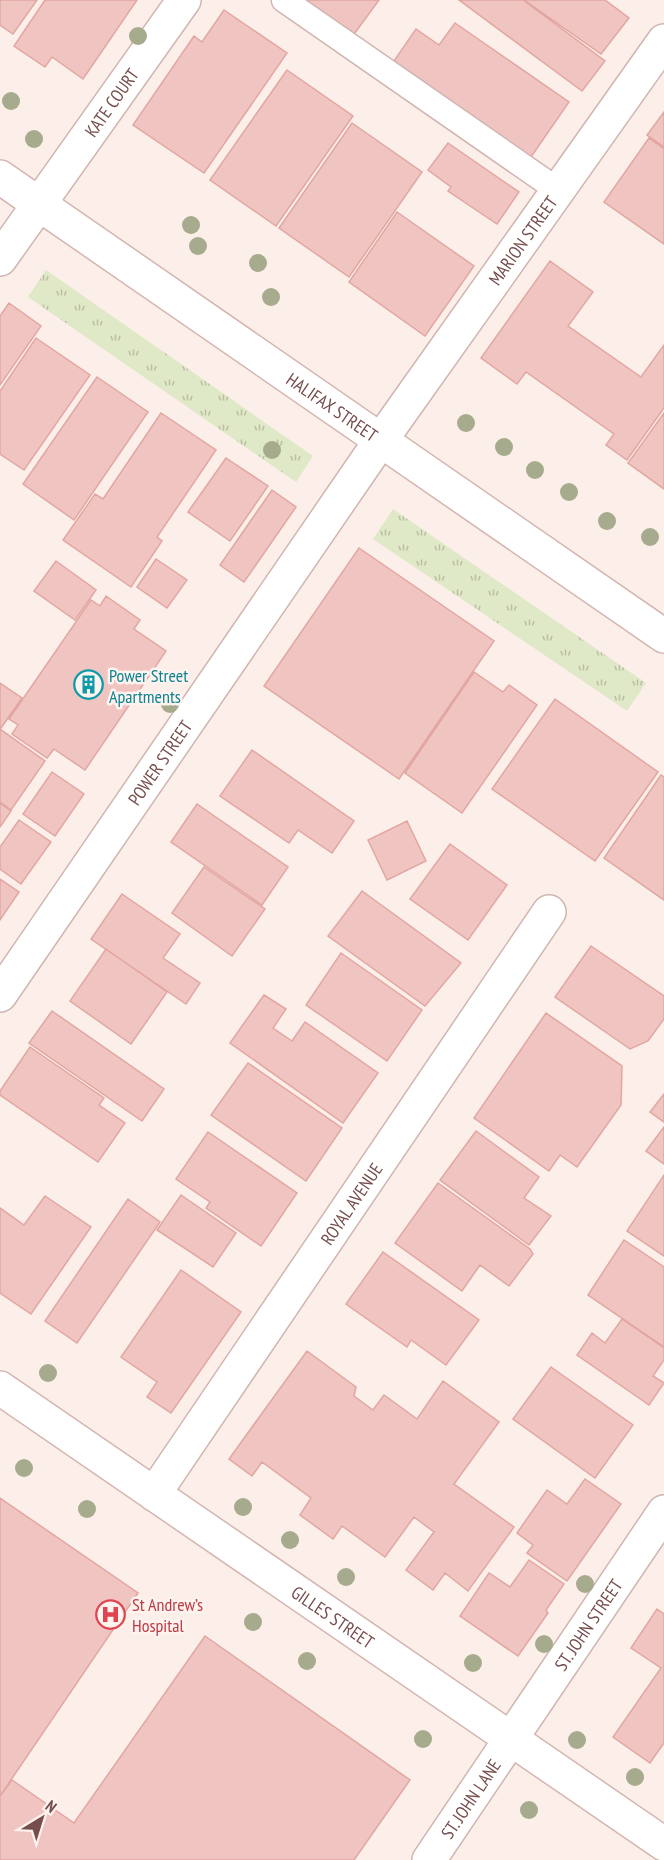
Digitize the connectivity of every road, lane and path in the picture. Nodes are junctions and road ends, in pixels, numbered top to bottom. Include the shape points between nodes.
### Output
1 (184, 0) edge
2 (284, 0) edge
3 (661, 50) edge
4 (0, 177) edge
5 (559, 191) junction
6 (38, 203) junction
7 (0, 259) edge
8 (381, 440) junction
9 (664, 636) edge
10 (549, 912) dead end
11 (0, 994) edge
12 (0, 1388) edge
13 (154, 1494) junction
14 (664, 1512) edge
15 (512, 1739) junction
16 (664, 1844) edge
17 (429, 1860) edge

1 - 6 street, KATE COURT
2 - 5 lane
3 - 5 street, MARION STREET
4 - 6 street, HALIFAX STREET
5 - 8 street, MARION STREET
6 - 7 street, KATE COURT
6 - 8 street, HALIFAX STREET
8 - 9 street, HALIFAX STREET
8 - 11 street, POWER STREET
10 - 13 street, ROYAL AVENUE
12 - 13 street, GILLES STREET
13 - 15 street, GILLES STREET
14 - 15 street, ST. JOHN STREET
15 - 16 street, GILLES STREET
15 - 17 street, ST. JOHN LANE

